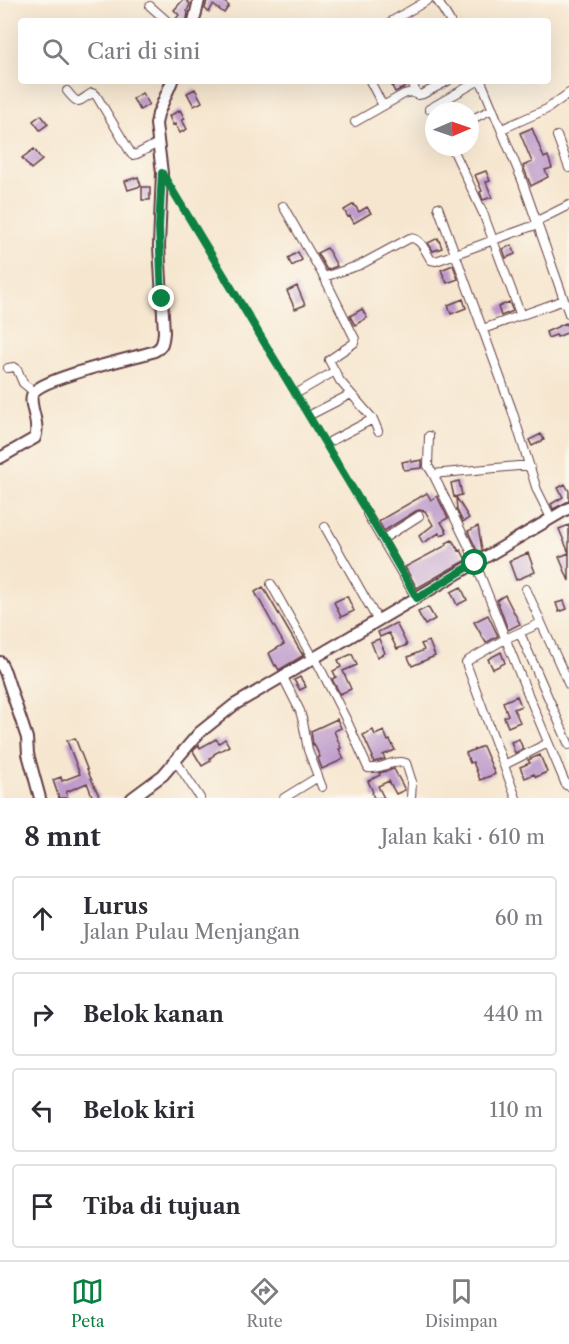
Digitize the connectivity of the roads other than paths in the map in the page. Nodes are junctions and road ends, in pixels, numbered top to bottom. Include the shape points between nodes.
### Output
1 (199, 0) edge
2 (428, 0) edge
3 (437, 0) edge
4 (150, 6) dead end
5 (164, 18) edge
6 (195, 18) edge
7 (397, 18) edge
8 (448, 18) edge
9 (171, 84) edge
10 (372, 84) edge
11 (413, 84) edge
12 (442, 84) edge
13 (474, 84) edge
14 (480, 84) edge
15 (67, 91) dead end
16 (416, 93) junction
17 (569, 93) edge
18 (442, 102) edge
19 (383, 106) junction
20 (493, 109) junction
21 (479, 116) edge
22 (355, 122) dead end
23 (502, 129) junction
24 (557, 136) dead end
25 (158, 143) junction
26 (456, 156) edge
27 (569, 168) edge
28 (569, 205) edge
29 (283, 206) dead end
30 (438, 207) dead end
31 (538, 223) junction
32 (493, 241) junction
33 (456, 255) junction
34 (324, 277) junction
35 (564, 300) junction
36 (569, 314) edge
37 (521, 316) junction
38 (483, 329) junction
39 (8, 368) dead end
40 (335, 371) junction
41 (34, 392) junction
42 (299, 392) dead end
43 (351, 393) junction
44 (309, 414) road end
45 (373, 420) junction
46 (378, 431) dead end
47 (429, 436) dead end
48 (331, 441) dead end
49 (0, 458) edge
50 (530, 468) junction
51 (434, 474) junction
52 (569, 508) edge
53 (367, 514) road end
54 (419, 516) dead end
55 (551, 518) junction
56 (325, 527) dead end
57 (383, 539) junction
58 (475, 563) junction
59 (271, 584) dead end
60 (526, 589) dead end
61 (417, 598) junction
62 (378, 621) junction
63 (541, 624) junction
64 (520, 633) junction
65 (505, 639) junction
66 (314, 659) junction
67 (0, 662) edge
68 (283, 677) junction
69 (569, 686) edge
70 (548, 743) junction
71 (569, 746) edge
72 (176, 761) junction
73 (504, 765) junction
74 (318, 777) junction
75 (569, 786) edge
76 (322, 787) dead end
77 (40, 798) edge
78 (132, 798) edge
79 (200, 798) edge
80 (284, 798) edge
81 (411, 798) edge
82 (516, 798) edge

1 - 6 street
2 - 7 street
3 - 8 street
4 - 5 street
9 - 25 street via 158,114
10 - 19 street
11 - 16 street
12 - 16 street via 423,94
13 - 18 street
14 - 20 street
15 - 25 street via 77,102 96,94 132,155
16 - 19 street via 404,94
17 - 23 street via 547,109
19 - 22 street
20 - 21 street
20 - 23 street
23 - 31 street
24 - 27 street
25 - 41 street via 162,173 162,345 152,352 57,379
26 - 32 street
28 - 31 street
29 - 34 street
30 - 33 street
31 - 32 street
31 - 35 street
32 - 33 street
32 - 37 street
33 - 34 street via 431,260 420,242 410,238 360,265
33 - 38 street
34 - 40 street via 355,339 329,360
35 - 36 street
35 - 37 street
37 - 38 street
38 - 50 street
39 - 41 street via 17,369 23,383
40 - 42 street
40 - 43 street
41 - 49 street via 35,438
43 - 44 street
43 - 45 street
45 - 46 street
45 - 48 street
47 - 51 street via 428,466
50 - 51 street
50 - 55 street
51 - 58 street
52 - 55 street
53 - 57 street
54 - 57 street
55 - 58 street
56 - 62 street
57 - 61 street
58 - 61 street
58 - 65 street
59 - 66 street
60 - 63 street
61 - 62 street
62 - 66 street
63 - 64 street
63 - 69 street
64 - 65 street
64 - 71 street
65 - 70 street
65 - 73 street via 466,663
66 - 68 street
66 - 81 street via 368,768 406,763 412,782
67 - 77 street via 27,738
68 - 72 street via 234,705 192,740
68 - 74 street via 300,711
70 - 73 street
70 - 75 street
72 - 78 street via 163,776
72 - 79 street
73 - 82 street
74 - 76 street
74 - 80 street

